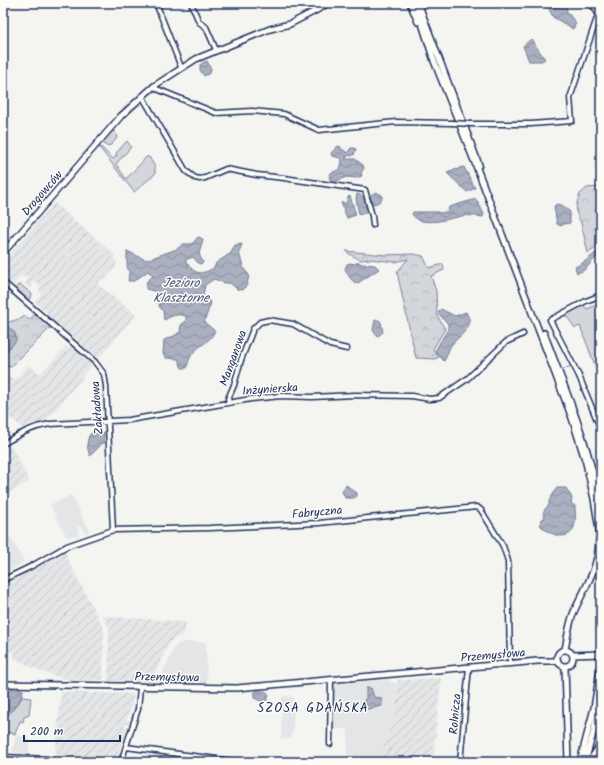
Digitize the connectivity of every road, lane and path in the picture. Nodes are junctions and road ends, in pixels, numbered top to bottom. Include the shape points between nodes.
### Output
1 (156, 3) edge
2 (191, 3) edge
3 (324, 3) edge
4 (328, 3) edge
5 (410, 3) edge
6 (418, 3) edge
7 (589, 3) edge
8 (274, 28) junction
9 (426, 39) junction
10 (216, 50) junction
11 (181, 67) junction
12 (154, 86) junction
13 (142, 96) junction
14 (373, 225) dead end
15 (3, 238) edge
16 (3, 242) edge
17 (3, 253) edge
18 (3, 282) edge
19 (601, 295) edge
20 (523, 334) dead end
21 (348, 349) dead end
22 (229, 403) junction
23 (108, 420) junction
24 (601, 430) edge
25 (3, 444) edge
26 (601, 508) edge
27 (113, 530) junction
28 (599, 530) junction
29 (601, 542) edge
30 (3, 580) edge
31 (565, 650) junction
32 (599, 655) edge
33 (573, 658) junction
34 (557, 659) junction
35 (510, 663) junction
36 (601, 664) edge
37 (469, 667) junction
38 (565, 667) junction
39 (331, 680) junction
40 (3, 684) edge
41 (140, 687) junction
42 (601, 698) edge
43 (330, 744) dead end
44 (601, 744) edge
45 (126, 747) junction
46 (3, 756) edge
47 (57, 762) edge
48 (121, 762) edge
49 (239, 762) edge
50 (460, 762) edge
51 (568, 762) edge
52 (580, 762) edge
53 (585, 762) edge
54 (590, 762) edge

1 - 11 street
2 - 10 street
3 - 8 main road
4 - 8 main road via 290,24
5 - 9 main road
6 - 9 main road
6 - 26 main road via 577,417 591,462
7 - 12 street, bridge via 598,15 570,98 572,121 531,124 390,122 319,130 284,114 252,111 216,114
8 - 10 main road, Drogowców
9 - 28 main road via 572,418 586,463
10 - 11 main road, Drogowców
11 - 12 main road, Drogowców
12 - 13 main road, Drogowców
13 - 14 street via 186,171 195,178 205,178 226,169 365,190
13 - 17 main road, Drogowców via 121,116
15 - 16 street
18 - 23 street, Zakładowa via 102,370 106,380
19 - 24 street via 550,320 579,376
20 - 22 street, Inżynierska via 506,342 467,379 439,398 281,396
21 - 22 street, Manganowa via 330,345 293,324 269,320 260,322 253,329 241,360 228,399
22 - 23 street, Inżynierska via 129,420
23 - 25 street, Inżynierska via 40,426 27,430
23 - 27 street, Zakładowa
27 - 30 street, Fabryczna via 67,546
27 - 35 street, Fabryczna via 318,523 477,507 503,546 508,561
28 - 29 main road
28 - 31 main road via 595,568 572,616
31 - 33 main road via 570,652
31 - 34 main road via 561,651
32 - 33 main road
33 - 38 main road via 571,664
34 - 35 main road, Przemysłowa
34 - 38 main road
35 - 37 main road, Przemysłowa
36 - 52 main road via 594,708
37 - 39 main road, Przemysłowa
37 - 50 street, Rolnicza
38 - 51 main road
39 - 41 main road, Przemysłowa via 237,688
39 - 43 street
40 - 41 main road, Przemysłowa
41 - 45 street via 138,709
42 - 53 main road
44 - 54 main road
45 - 48 street
45 - 49 street
46 - 47 street

